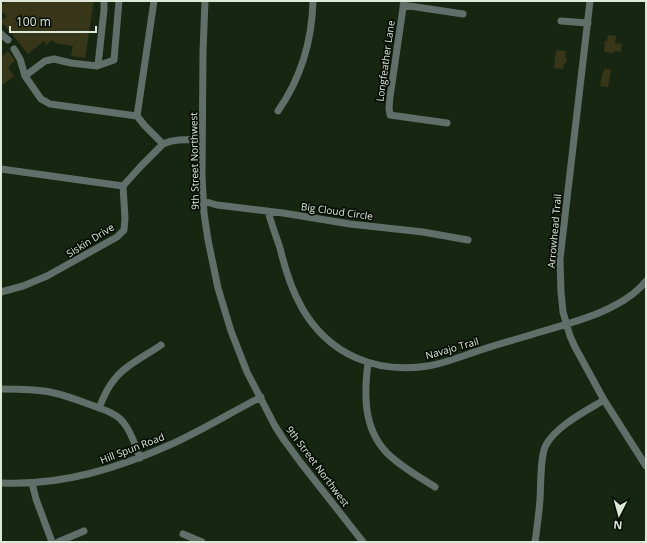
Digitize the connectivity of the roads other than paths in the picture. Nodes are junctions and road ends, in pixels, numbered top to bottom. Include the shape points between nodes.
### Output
1 (104, 1) edge
2 (119, 1) edge
3 (154, 1) edge
4 (205, 1) edge
5 (313, 1) edge
6 (590, 1) edge
7 (404, 3) edge
8 (463, 14) dead end
9 (561, 21) dead end
10 (588, 23) junction
11 (1, 34) edge
12 (8, 40) dead end
13 (14, 49) dead end
14 (98, 66) junction
15 (24, 76) junction
16 (278, 111) dead end
17 (137, 116) junction
18 (447, 123) dead end
19 (202, 140) junction
20 (164, 144) junction
21 (1, 169) edge
22 (123, 186) junction
23 (203, 201) junction
24 (268, 211) junction
25 (468, 240) dead end
26 (646, 281) edge
27 (1, 292) edge
28 (566, 324) junction
29 (161, 345) dead end
30 (368, 363) junction
31 (1, 388) edge
32 (261, 397) junction
33 (604, 400) junction
34 (99, 408) junction
35 (140, 458) junction
36 (646, 466) edge
37 (1, 483) edge
38 (32, 483) junction
39 (435, 486) dead end
40 (84, 531) dead end
41 (183, 534) dead end
42 (52, 542) edge
43 (58, 542) edge
44 (202, 542) edge
45 (363, 542) edge
46 (535, 542) edge

1 - 14 street
2 - 14 street via 114,60
3 - 17 street
4 - 19 street, 9th Street Northwest
5 - 16 street via 312,22 303,62
6 - 10 street, Arrowhead Trail
7 - 8 street
7 - 18 street, Longfeather Lane via 390,97 390,115
9 - 10 street
10 - 28 street, Arrowhead Trail via 560,259 561,292
11 - 12 street
13 - 15 street via 20,58
14 - 15 street via 54,59 45,61
15 - 17 street via 41,99 50,104
17 - 20 street
19 - 20 street via 176,139
19 - 23 street, 9th Street Northwest
20 - 22 street
21 - 22 street
22 - 27 street, Siskin Drive via 124,230 117,237 47,276
23 - 24 street, Big Cloud Circle
23 - 32 street, 9th Street Northwest via 218,288 231,332 247,372
24 - 25 street, Big Cloud Circle
24 - 30 street, Navajo Trail via 288,278 308,317 332,343 347,354
26 - 28 street, Navajo Trail via 636,292 612,307
28 - 30 street, Navajo Trail via 431,365 402,368
28 - 33 street, Arrowhead Trail via 575,347
29 - 34 street via 114,379
30 - 39 street via 366,402 378,442 402,466
31 - 34 street via 52,392
32 - 35 street, Hill Spun Road
32 - 45 street, 9th Street Northwest via 288,446
33 - 36 street, Arrowhead Trail
33 - 46 street via 563,426 545,446
34 - 35 street via 123,422
35 - 38 street, Hill Spun Road via 81,476
37 - 38 street, Hill Spun Road
38 - 42 street
40 - 43 street
41 - 44 street

